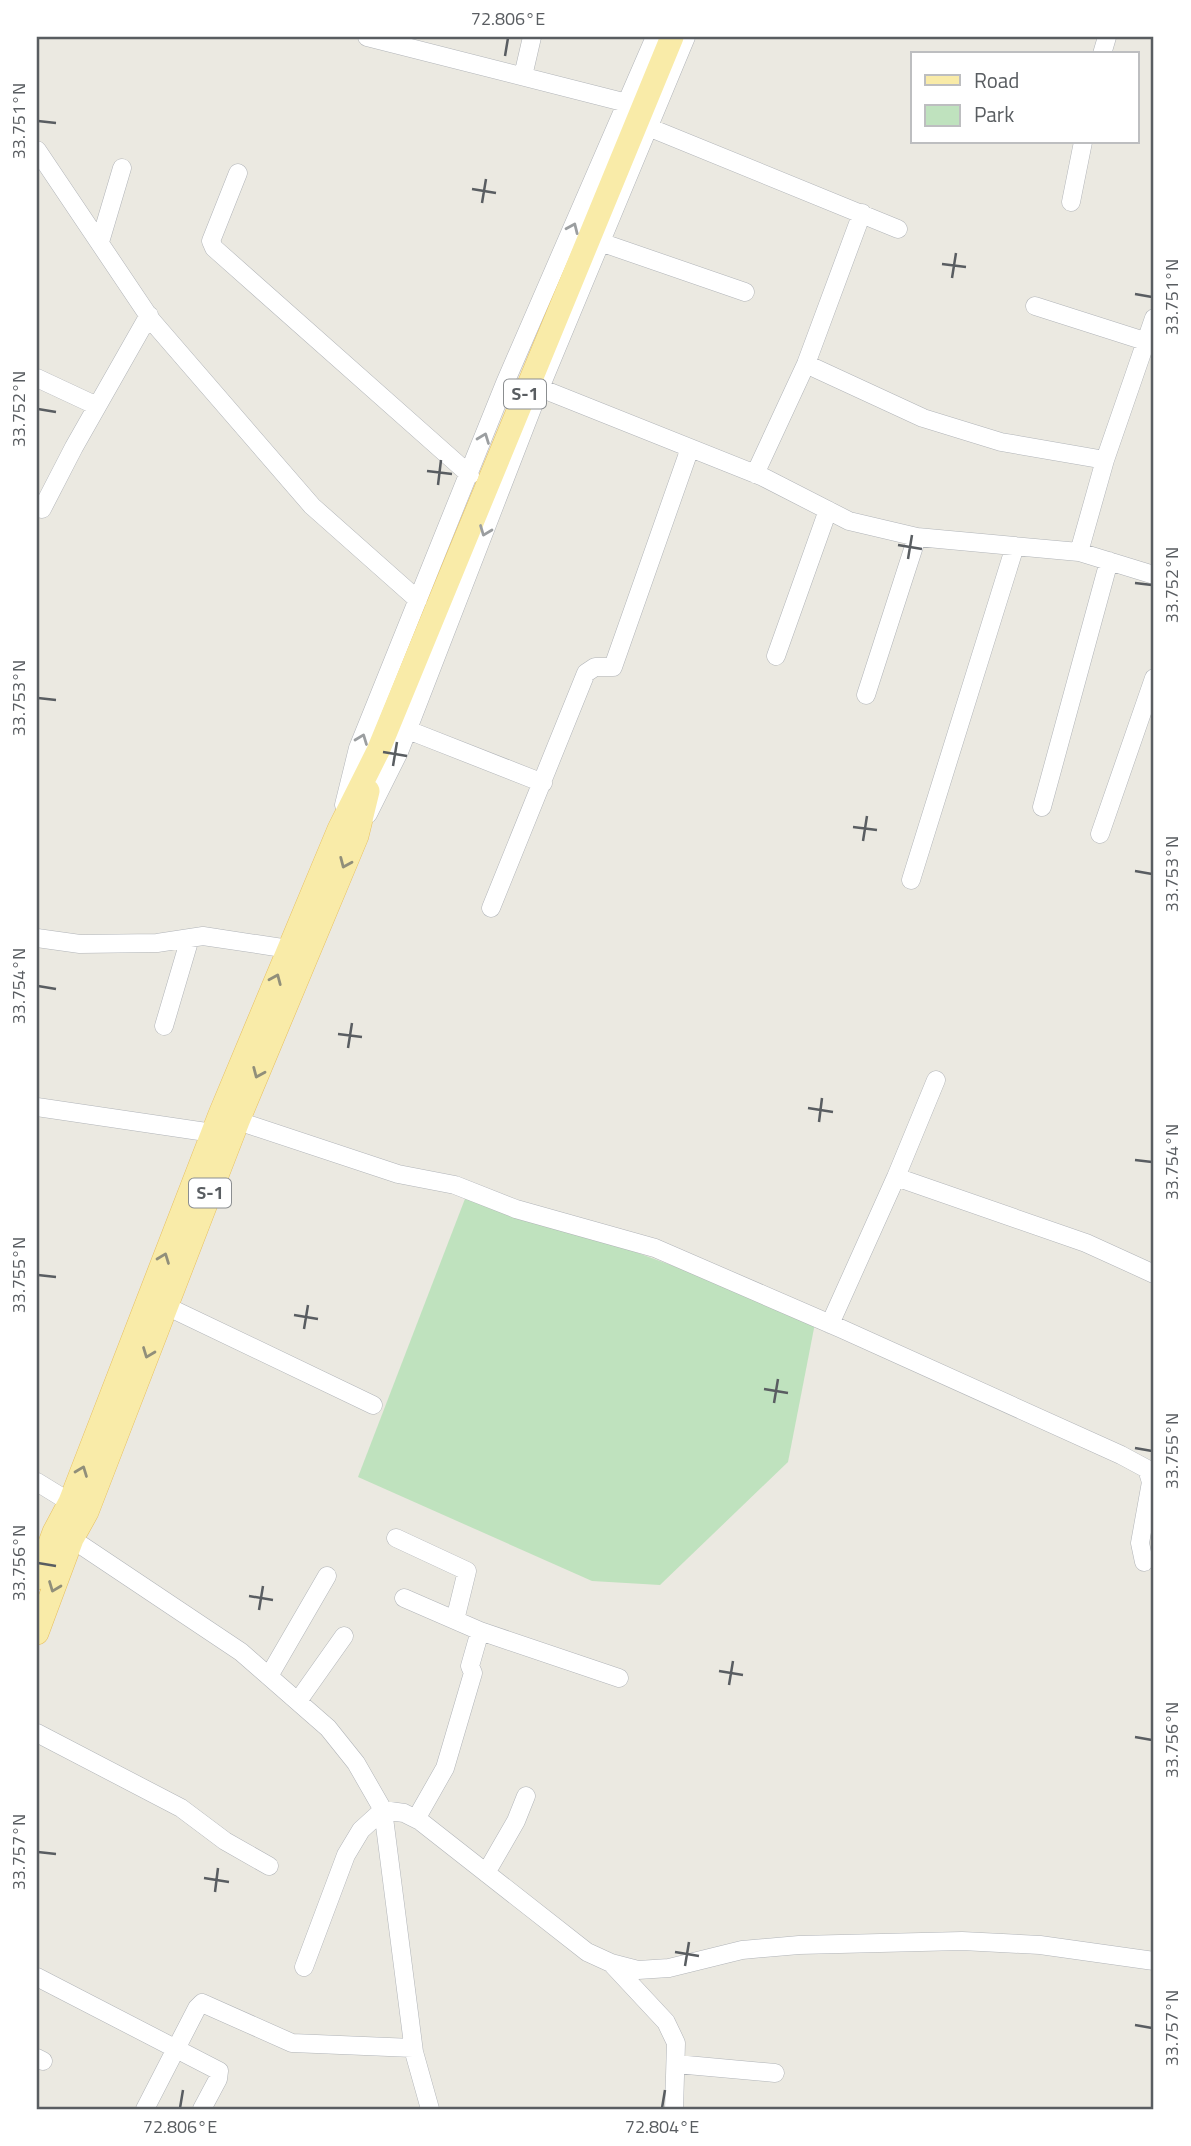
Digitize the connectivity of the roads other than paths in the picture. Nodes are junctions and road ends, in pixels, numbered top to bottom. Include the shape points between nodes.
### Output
1 (367, 37) edge
2 (532, 37) edge
3 (655, 37) edge
4 (671, 37) edge
5 (686, 37) edge
6 (523, 76) junction
7 (627, 103) junction
8 (648, 127) junction
9 (1083, 144) edge
10 (37, 150) edge
11 (122, 168) dead end
12 (238, 173) dead end
13 (1071, 202) dead end
14 (862, 214) junction
15 (898, 229) dead end
16 (100, 242) junction
17 (600, 242) junction
18 (745, 292) dead end
19 (1035, 306) dead end
20 (149, 315) junction
21 (1154, 318) edge
22 (1151, 343) edge
23 (806, 364) junction
24 (37, 378) edge
25 (540, 388) junction
26 (97, 406) junction
27 (690, 447) junction
28 (1105, 460) junction
29 (755, 474) junction
30 (470, 475) junction
31 (42, 509) dead end
32 (828, 510) junction
33 (917, 537) junction
34 (1015, 546) junction
35 (1079, 552) junction
36 (1109, 561) junction
37 (1154, 575) edge
38 (418, 600) junction
39 (776, 656) dead end
40 (1154, 678) edge
41 (866, 695) dead end
42 (408, 730) junction
43 (543, 783) junction
44 (1041, 807) dead end
45 (348, 832) junction
46 (1100, 834) dead end
47 (911, 880) dead end
48 (491, 908) dead end
49 (37, 938) edge
50 (190, 938) junction
51 (289, 949) junction
52 (164, 1026) dead end
53 (936, 1080) dead end
54 (37, 1107) edge
55 (238, 1121) junction
56 (213, 1133) junction
57 (896, 1177) junction
58 (1154, 1275) edge
59 (166, 1306) junction
60 (830, 1324) junction
61 (373, 1405) dead end
62 (37, 1482) edge
63 (78, 1507) junction
64 (396, 1538) dead end
65 (72, 1539) junction
66 (1144, 1562) dead end
67 (327, 1576) dead end
68 (37, 1578) edge
69 (404, 1598) dead end
70 (455, 1620) junction
71 (480, 1631) junction
72 (37, 1633) edge
73 (344, 1636) dead end
74 (269, 1676) junction
75 (619, 1678) dead end
76 (298, 1701) junction
77 (37, 1733) edge
78 (526, 1796) dead end
79 (383, 1810) junction
80 (416, 1819) junction
81 (269, 1866) dead end
82 (486, 1872) junction
83 (1154, 1962) edge
84 (611, 1963) junction
85 (304, 1967) dead end
86 (37, 1977) edge
87 (414, 2048) junction
88 (177, 2049) junction
89 (676, 2064) junction
90 (775, 2073) dead end
91 (145, 2109) edge
92 (201, 2109) edge
93 (430, 2109) edge
94 (674, 2109) edge

1 - 6 street
2 - 6 street
3 - 7 street
4 - 45 main road, S-1
5 - 8 street
6 - 7 street
30 -> 7 street via 505,383
8 - 14 street
8 - 17 street
9 - 13 street
10 - 16 street
11 - 16 street
12 - 30 street via 211,241 214,248
14 - 15 street
14 - 23 street
16 - 20 street
17 - 18 street
17 - 25 street
19 - 22 street
20 - 26 street
20 - 38 street via 312,506
21 - 22 street
22 - 28 street
23 - 28 street via 923,418 1001,442
23 - 29 street
24 - 26 street
25 - 27 street
25 -> 42 street
26 - 31 street
27 - 29 street
27 - 43 street via 613,667 595,667 586,673
28 - 35 street
29 - 32 street
30 - 38 street
32 - 33 street via 849,521
32 - 39 street
33 - 34 street
33 - 41 street
34 - 35 street
34 - 47 street
35 - 36 street
36 - 37 street
36 - 44 street
45 -> 38 street via 358,748
40 - 46 street
42 - 43 street
42 - 45 street via 400,752
43 - 48 street
45 - 51 main road, S-1
45 -> 55 main road, S-1
49 - 50 street via 80,944
50 - 51 street
50 - 52 street
56 -> 51 main road, S-1
53 - 57 street
54 - 56 street
55 - 59 main road, S-1
55 - 60 street via 398,1174 455,1185 516,1209 655,1248
63 -> 56 main road, S-1
57 - 58 street via 1086,1243
57 - 60 street
59 - 61 street
59 -> 63 main road, S-1
60 - 66 street via 1147,1469 1151,1482 1140,1543
62 - 63 street
63 - 65 main road, S-1
63 - 68 main road, S-1 via 54,1532
64 - 70 street via 467,1572
65 -> 72 main road, S-1
65 - 74 street via 242,1652
67 - 74 street
69 - 70 street
70 - 71 street
71 - 75 street
71 - 80 street via 470,1666 473,1674 445,1768
73 - 76 street
74 - 76 street
76 - 79 street via 356,1763
77 - 81 street via 181,1808
78 - 82 street
79 - 80 street
79 - 85 street via 360,1830 346,1855
79 - 87 street
80 - 82 street
82 - 84 street via 587,1952
83 - 84 street via 1040,1945 962,1941 742,1950 668,1968 638,1970
84 - 89 street via 666,2022 676,2043
86 - 88 street
87 - 88 street via 292,2043 202,2003
87 - 93 street
88 - 91 street
88 - 92 street via 219,2071
89 - 90 street
89 - 94 street

